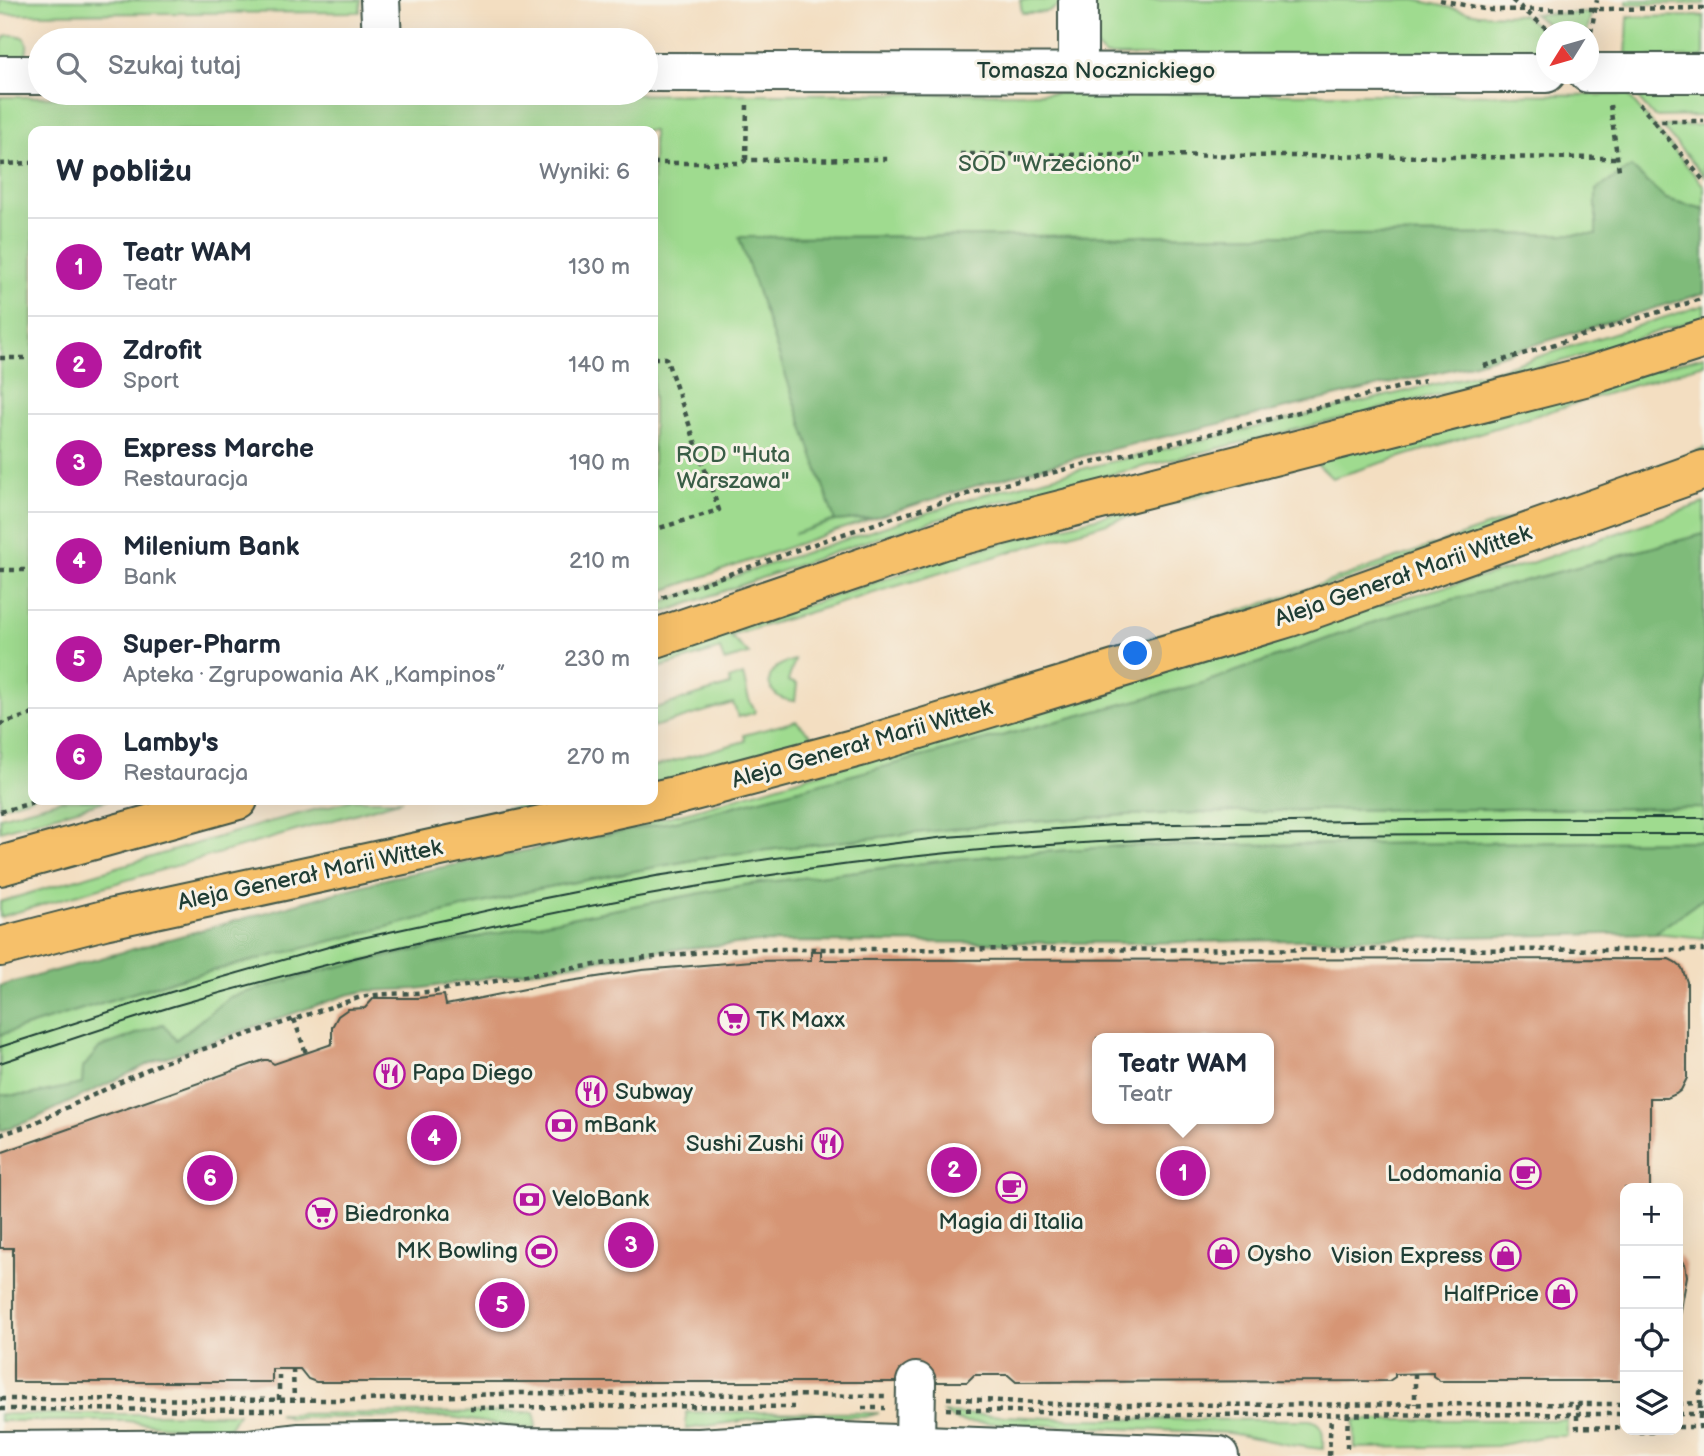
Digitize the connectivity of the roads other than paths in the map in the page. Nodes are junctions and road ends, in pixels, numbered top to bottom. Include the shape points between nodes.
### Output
1 (380, 0) edge
2 (1078, 0) edge
3 (381, 28) edge
4 (1078, 71) junction
5 (658, 73) edge
6 (1536, 73) edge
7 (1704, 73) edge
8 (0, 75) edge
9 (28, 75) edge
10 (1599, 88) edge
11 (1704, 339) edge
12 (1704, 470) edge
13 (658, 637) edge
14 (658, 800) edge
15 (220, 805) edge
16 (634, 805) edge
17 (0, 866) edge
18 (0, 947) edge
19 (916, 1389) road end
20 (915, 1444) junction
21 (815, 1449) edge
22 (691, 1452) edge
23 (23, 1453) edge
24 (1219, 1456) edge

1 - 3 street
2 - 4 street
4 - 5 street, Tomasza Nocznickiego via 747,83
4 - 6 street, Tomasza Nocznickiego
7 - 10 street
8 - 9 street
11 - 13 main road via 1588,376 943,540
12 - 14 main road, Aleja Generał Marii Wittek via 1290,617 860,747
15 - 17 main road
16 - 18 main road, Aleja Generał Marii Wittek via 104,920
19 - 20 street
20 - 21 street
20 - 24 street
21 - 22 street
22 - 23 street via 443,1441

